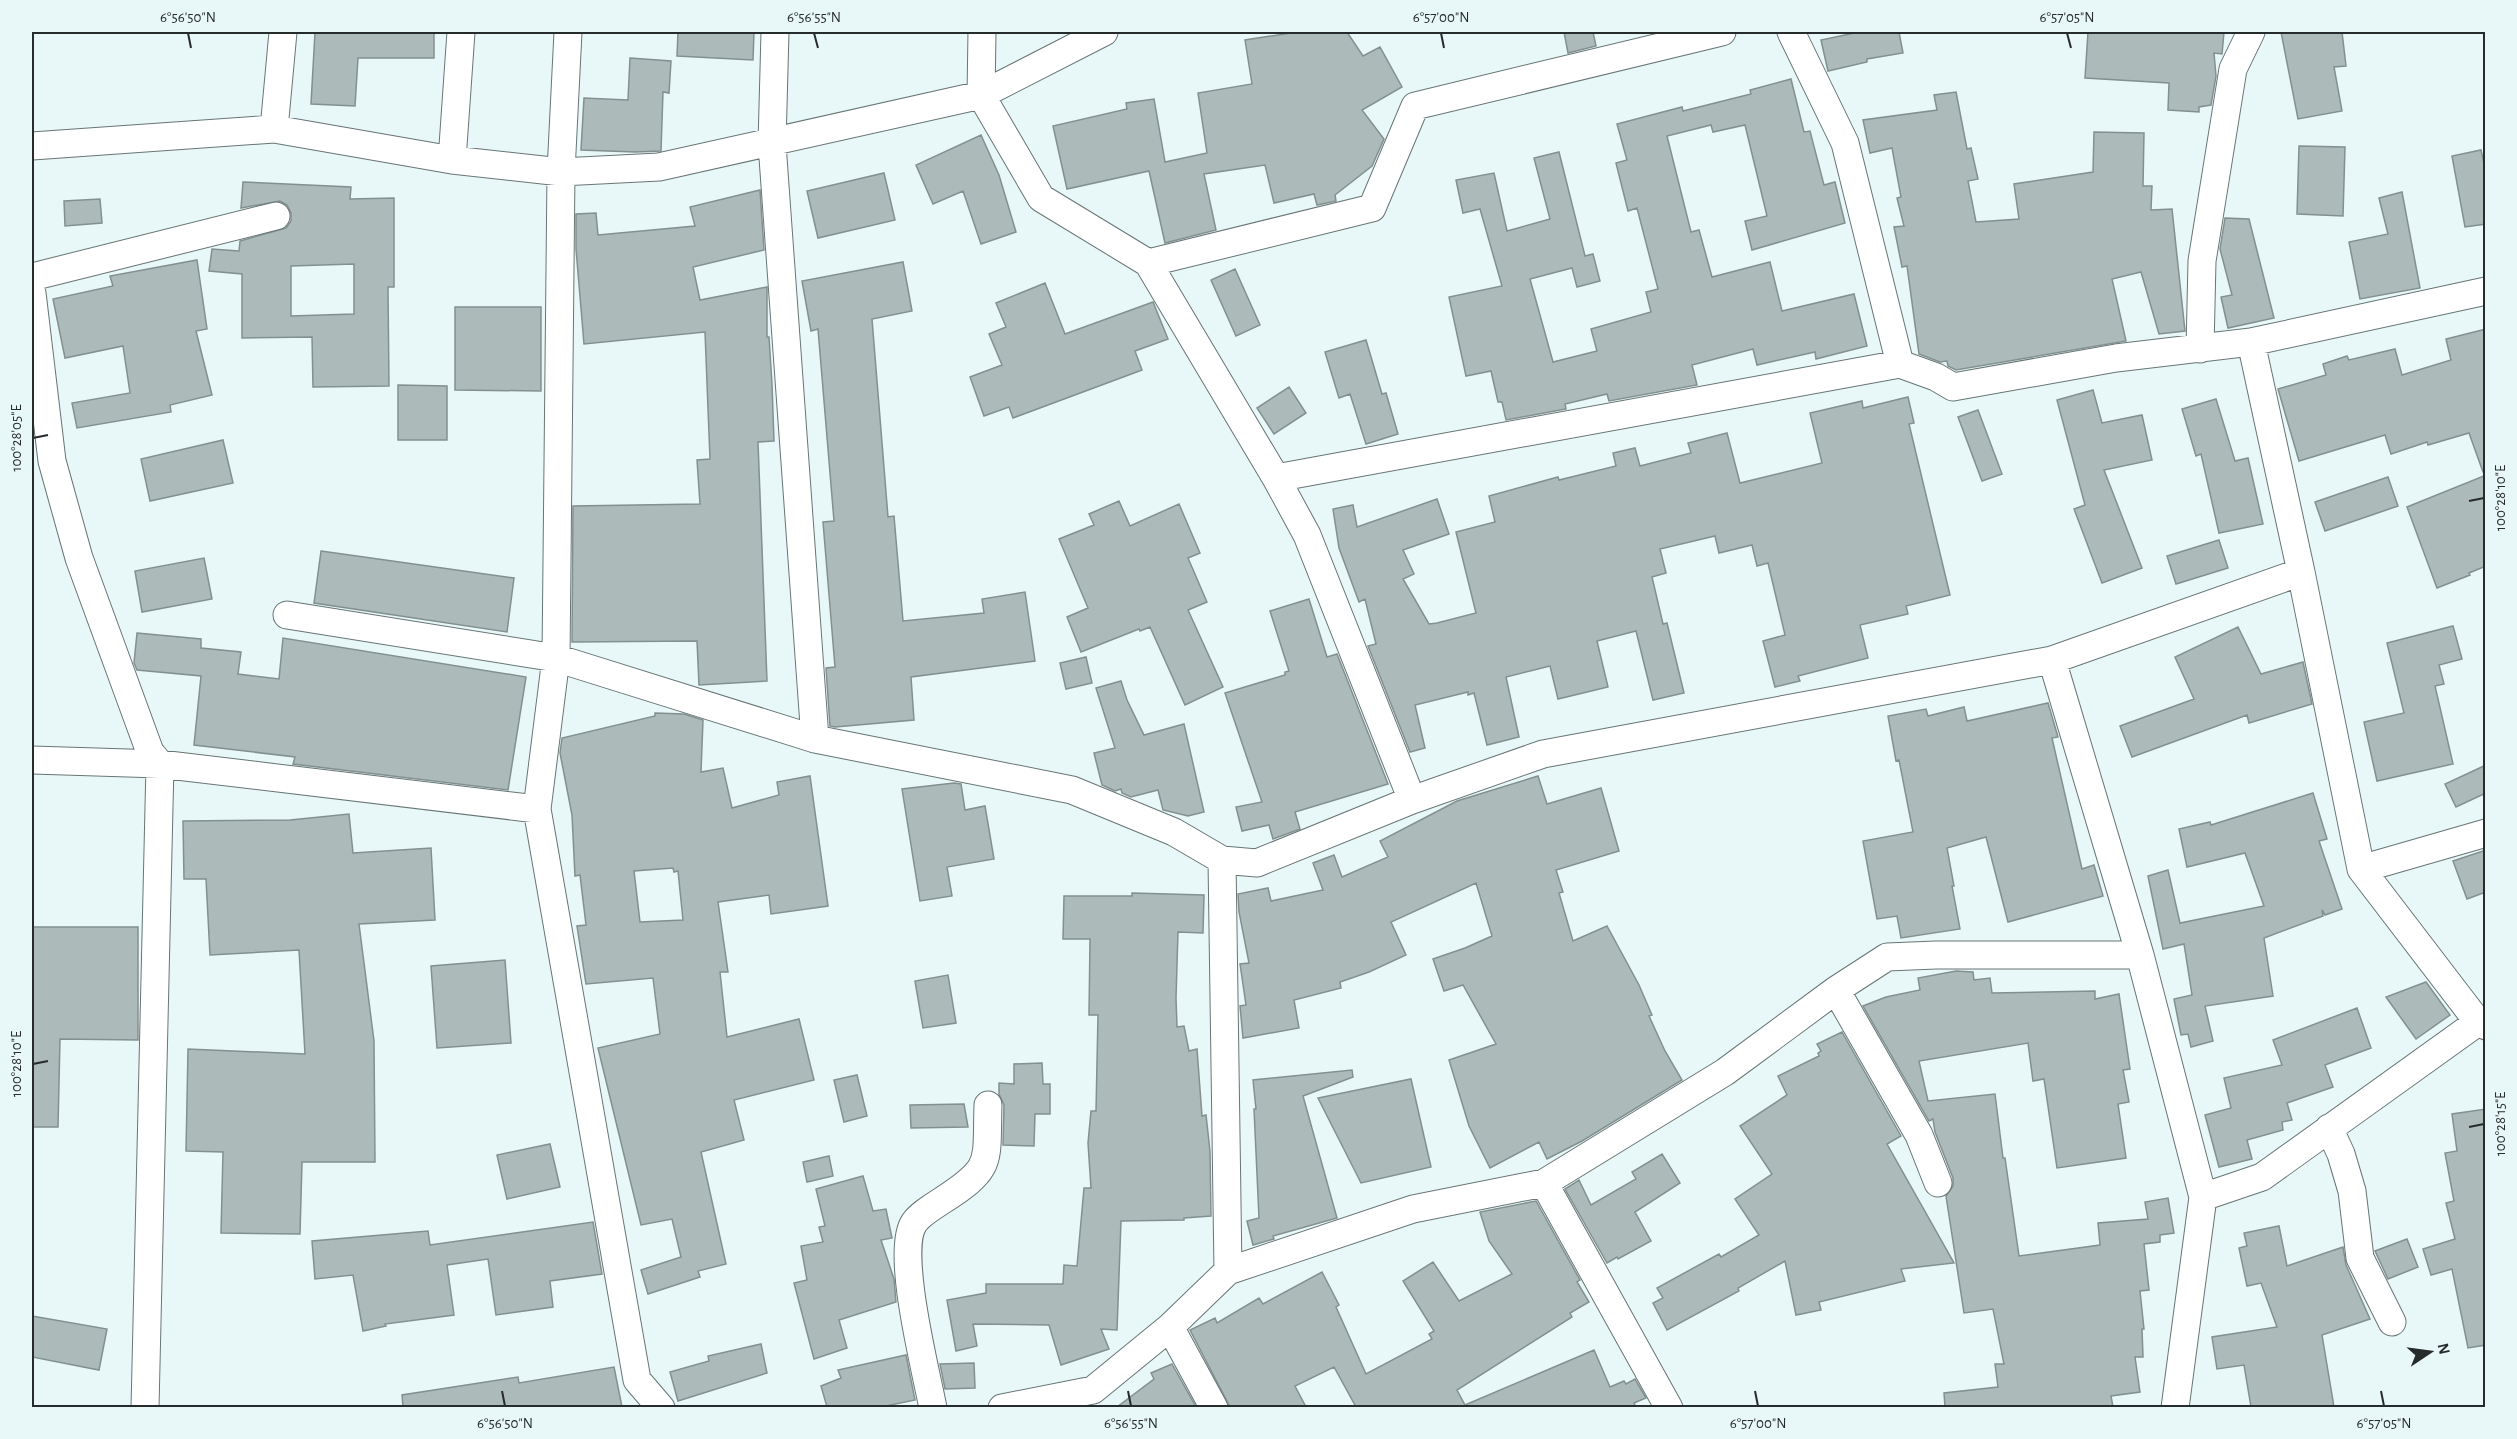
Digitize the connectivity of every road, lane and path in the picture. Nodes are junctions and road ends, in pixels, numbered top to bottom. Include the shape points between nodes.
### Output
1 (283, 32) edge
2 (461, 32) edge
3 (568, 32) edge
4 (775, 32) edge
5 (982, 32) edge
6 (1104, 32) edge
7 (1722, 32) edge
8 (1791, 32) edge
9 (2251, 32) edge
10 (981, 94) junction
11 (274, 129) junction
12 (772, 144) junction
13 (32, 146) edge
14 (452, 160) junction
15 (561, 172) junction
16 (276, 216) dead end
17 (1148, 263) junction
18 (32, 277) edge
19 (2486, 291) edge
20 (32, 293) edge
21 (2252, 342) junction
22 (2200, 349) junction
23 (1900, 364) junction
24 (1276, 478) junction
25 (2301, 572) junction
26 (287, 615) dead end
27 (556, 658) junction
28 (2052, 660) junction
29 (815, 739) junction
30 (32, 760) edge
31 (160, 764) junction
32 (1412, 800) junction
33 (537, 809) junction
34 (2486, 833) edge
35 (1222, 860) junction
36 (2361, 869) junction
37 (2140, 955) junction
38 (1836, 990) junction
39 (2482, 1024) edge
40 (988, 1106) dead end
41 (2329, 1128) junction
42 (1544, 1183) junction
43 (1938, 1183) dead end
44 (2203, 1197) junction
45 (1228, 1271) junction
46 (2392, 1322) dead end
47 (1170, 1327) junction
48 (1097, 1399) edge
49 (145, 1407) edge
50 (660, 1407) edge
51 (933, 1407) edge
52 (1002, 1407) edge
53 (1214, 1407) edge
54 (1669, 1407) edge
55 (2175, 1407) edge

1 - 11 street
2 - 14 street
3 - 15 street
4 - 12 street
5 - 10 street
6 - 10 street
7 - 17 street via 1415,106 1372,208
8 - 23 street via 1845,143
9 - 22 street via 2233,69 2202,261
10 - 12 street
10 - 17 street via 1041,198
11 - 13 street
11 - 14 street
12 - 15 street via 659,167
12 - 29 street
14 - 15 street
15 - 27 street
16 - 18 street
17 - 24 street
19 - 21 street
20 - 31 street via 52,461 79,558 150,752
21 - 22 street
21 - 25 street
22 - 23 street via 2116,358 1953,387
23 - 24 street
24 - 32 street via 1306,535
25 - 28 street
25 - 36 street
26 - 27 street
27 - 29 street
27 - 33 street
28 - 32 street via 1543,754
28 - 37 street
29 - 35 street via 1072,790 1174,832
30 - 31 street
31 - 33 street
31 - 49 street
32 - 35 street via 1257,863
33 - 50 street via 637,1380
34 - 36 street
35 - 45 street
36 - 39 street
37 - 38 street via 1887,957
37 - 44 street
38 - 42 street via 1725,1072
38 - 43 street via 1919,1135
39 - 41 street
40 - 51 street via 986,1157 979,1174 914,1223 908,1243 909,1280
41 - 44 street via 2262,1177
41 - 46 street via 2352,1191 2360,1258
42 - 45 street via 1413,1209
42 - 54 street
44 - 55 street
45 - 47 street
47 - 48 street
47 - 53 street
48 - 52 street

